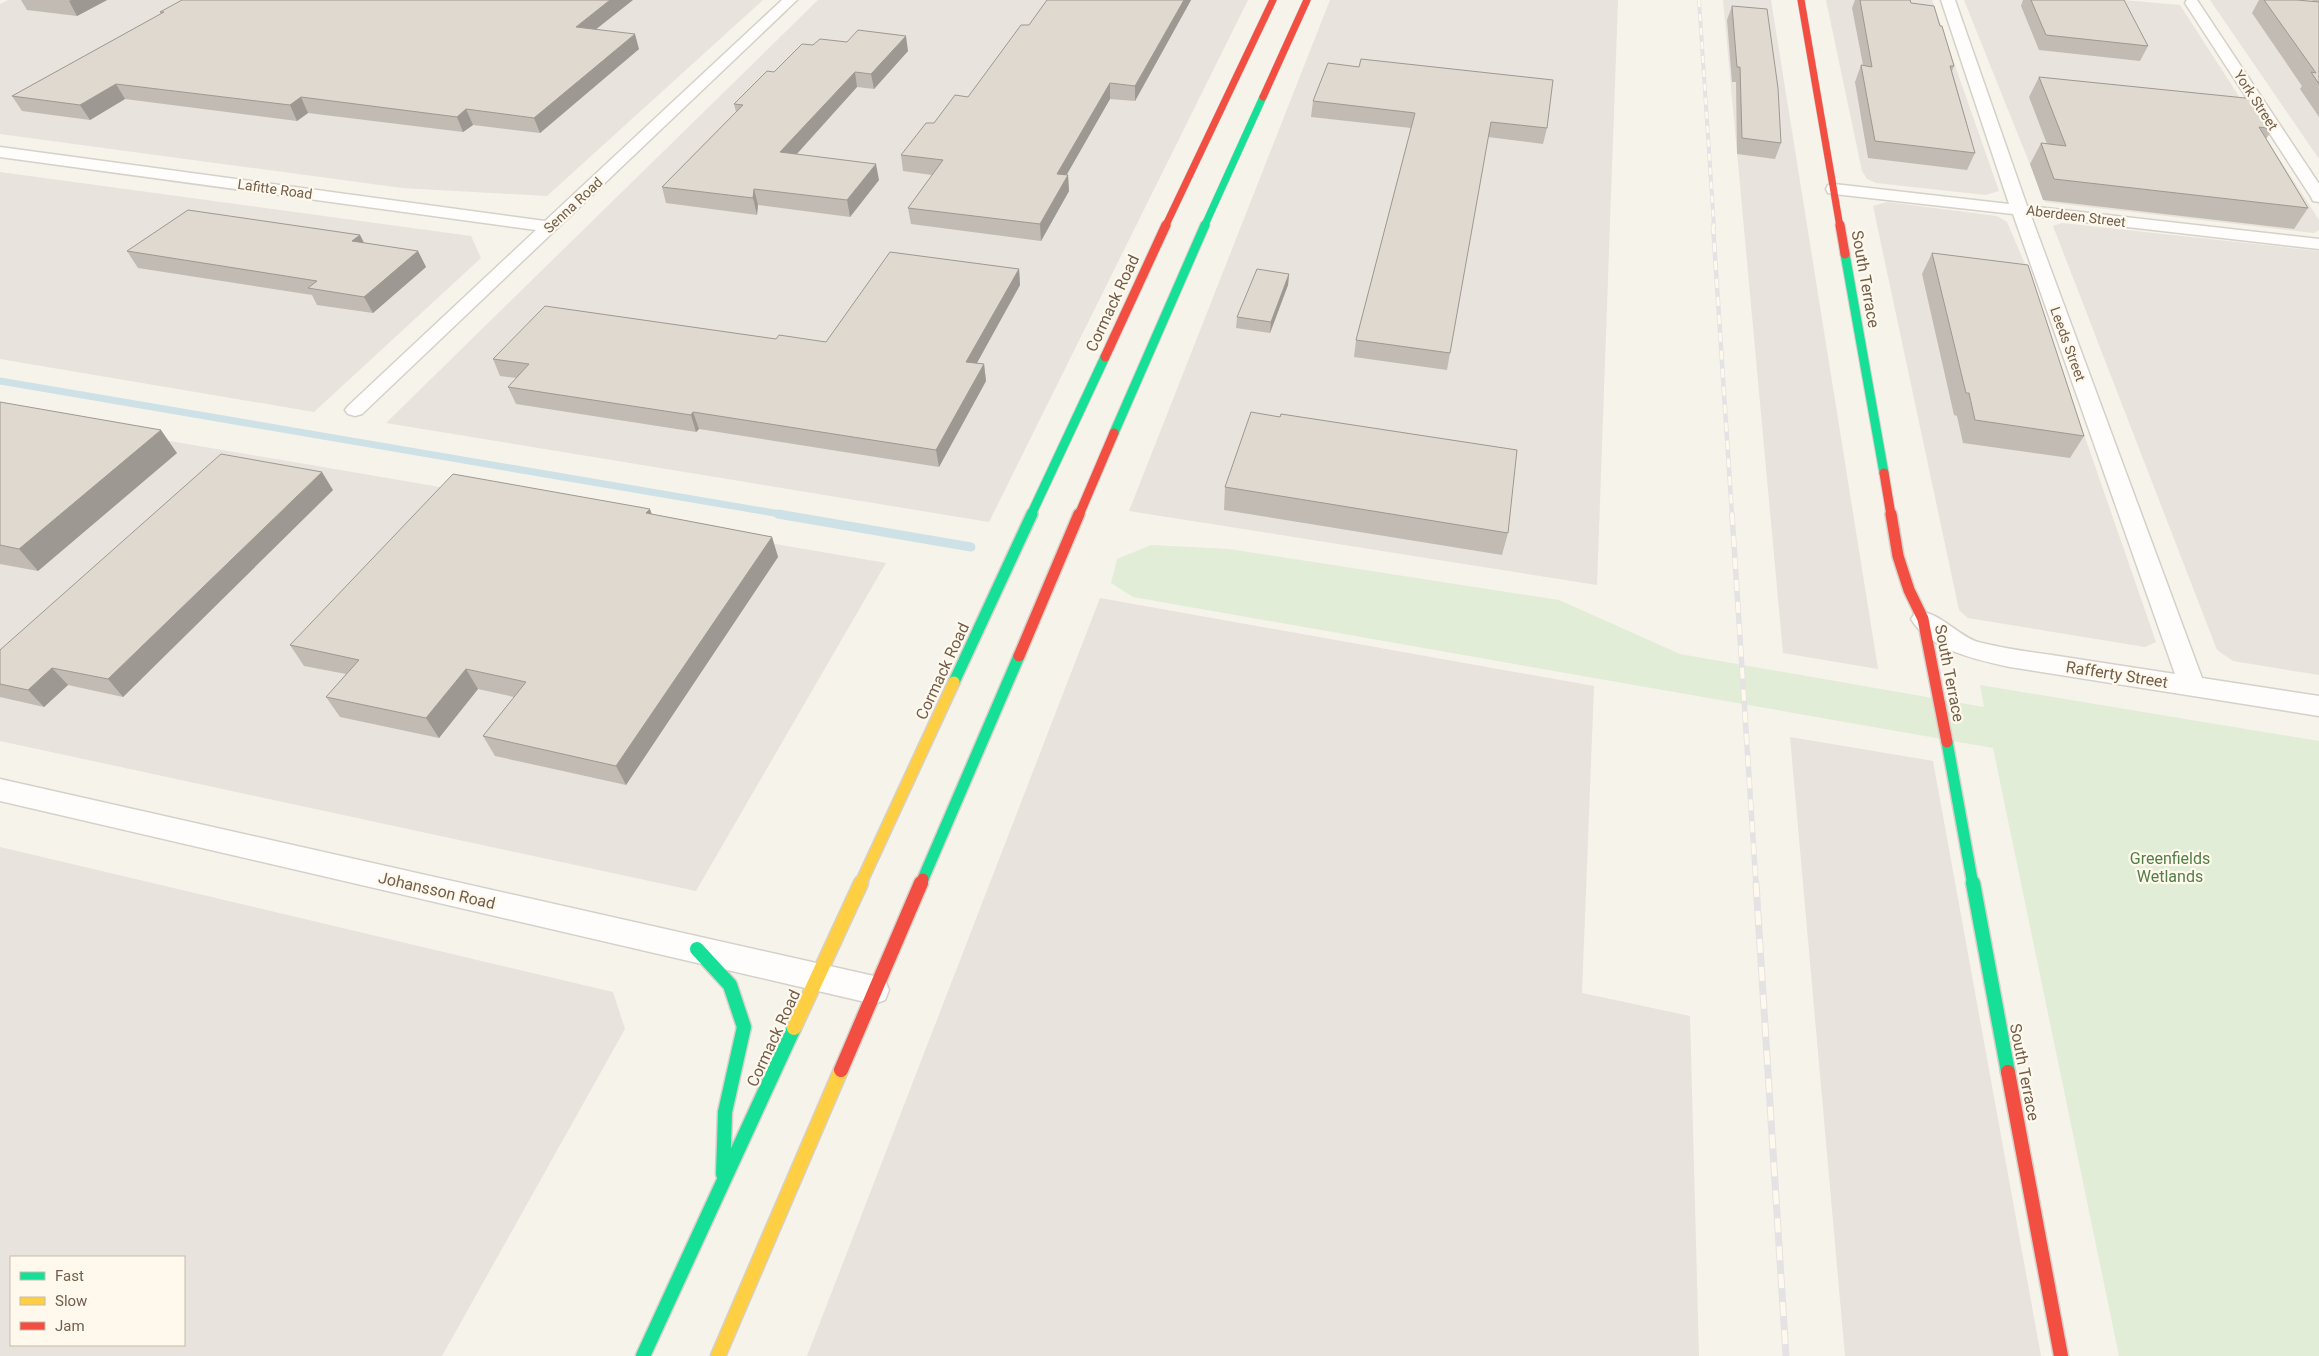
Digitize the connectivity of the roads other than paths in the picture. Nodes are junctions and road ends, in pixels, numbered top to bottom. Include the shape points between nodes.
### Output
1 (790, 0) edge
2 (1801, 0) edge
3 (1948, 0) edge
4 (1272, 1) edge
5 (1306, 3) edge
6 (2192, 3) dead end
7 (0, 152) edge
8 (1834, 189) junction
9 (2319, 197) edge
10 (2020, 210) junction
11 (550, 227) junction
12 (2319, 244) edge
13 (355, 410) dead end
14 (1923, 619) junction
15 (2192, 686) junction
16 (2319, 706) edge
17 (0, 790) edge
18 (697, 950) junction
19 (818, 978) junction
20 (874, 990) junction
21 (723, 1186) junction
22 (643, 1356) edge
23 (718, 1356) edge
24 (2061, 1356) edge

1 - 11 street, Senna Road
2 - 8 street, South Terrace
3 - 10 street, Leeds Street
4 - 5 street
4 - 19 street, Cormack Road
5 - 20 street via 1174,294
6 - 9 street, York Street
7 - 11 street, Lafitte Road
8 - 10 street, Aberdeen Street
8 - 14 street, South Terrace via 1898,556
10 - 12 street, Aberdeen Street
10 - 15 street, Leeds Street
11 - 13 street, Senna Road
14 - 15 street, Rafferty Street via 1971,649
14 - 24 street, South Terrace
15 - 16 street, Rafferty Street
17 - 18 street, Johansson Road
18 - 19 street, Johansson Road
18 - 21 street via 730,985 744,1026 725,1112
19 - 20 street, Johansson Road
19 - 21 street, Cormack Road
20 - 23 street
21 - 22 street, Cormack Road

